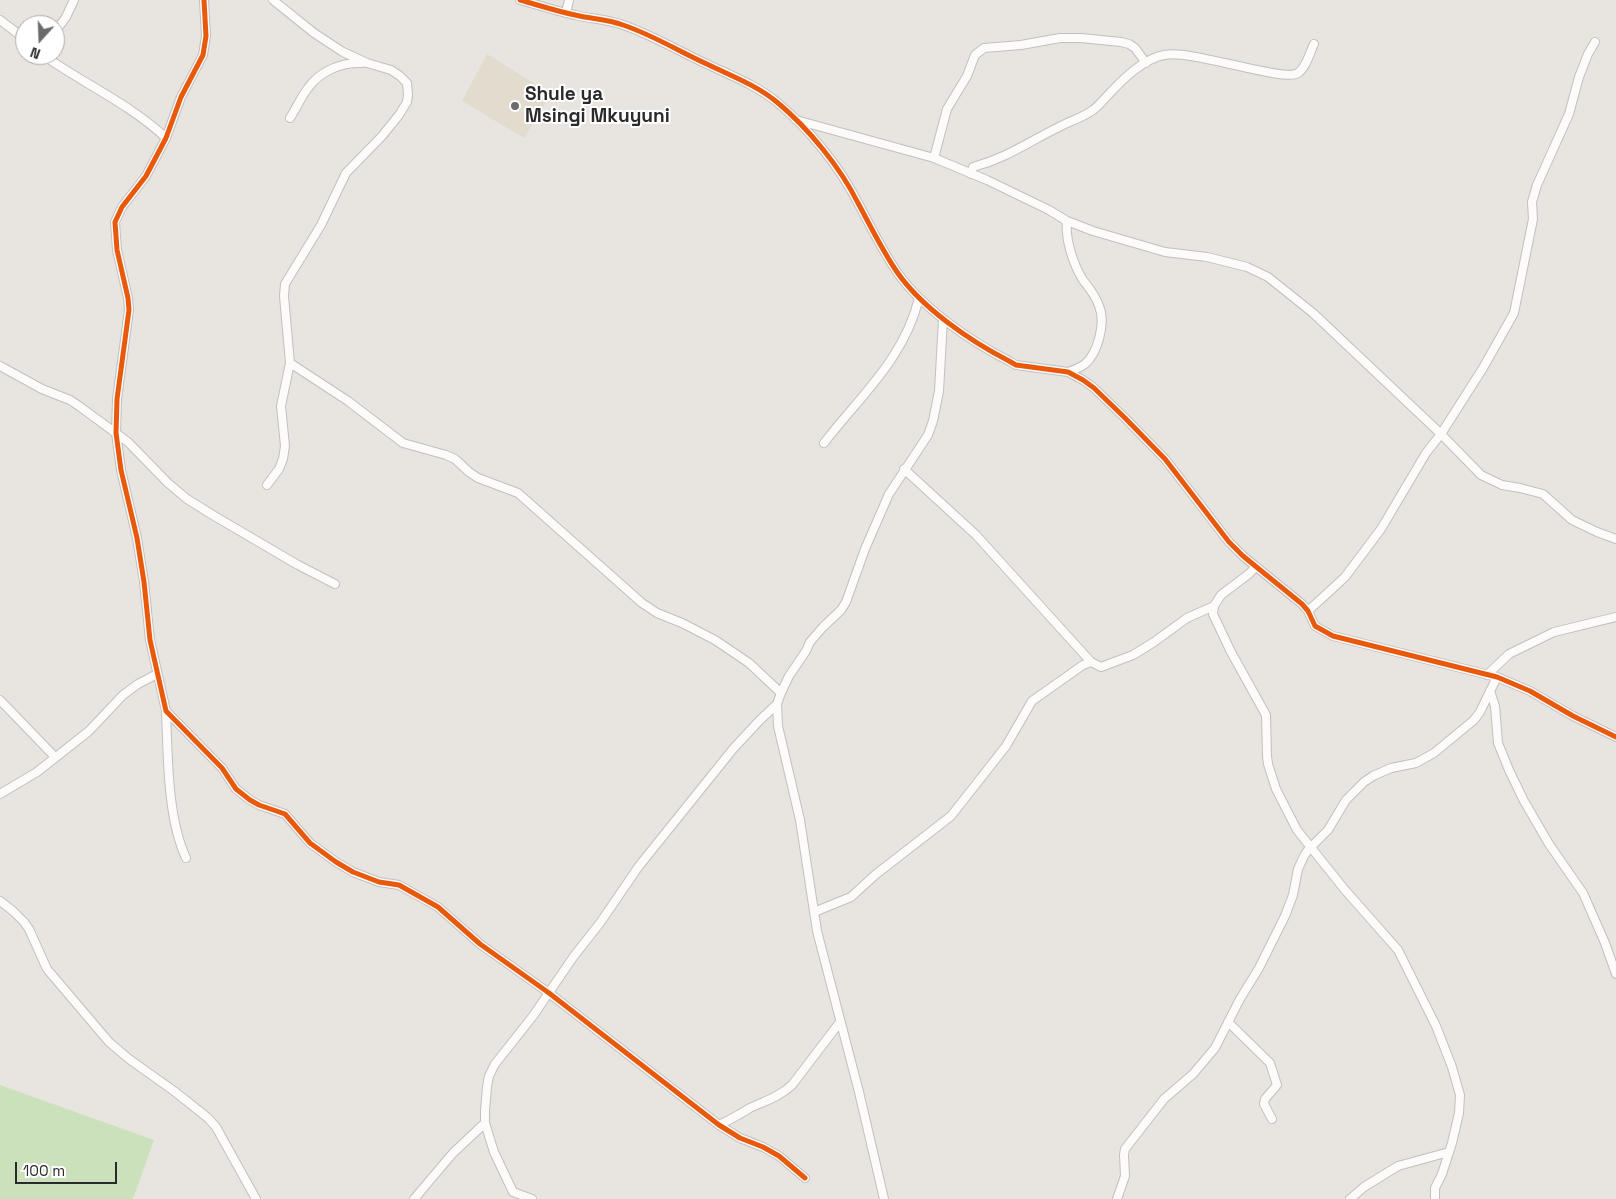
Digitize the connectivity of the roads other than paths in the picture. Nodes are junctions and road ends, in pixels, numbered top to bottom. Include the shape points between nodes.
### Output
1 (74, 0) edge
2 (204, 0) edge
3 (273, 0) edge
4 (520, 0) edge
5 (569, 0) edge
6 (566, 13) junction
7 (65, 15) edge
8 (0, 20) edge
9 (15, 31) edge
10 (1595, 42) dead end
11 (1314, 44) dead end
12 (367, 63) junction
13 (1146, 63) junction
14 (57, 65) edge
15 (290, 118) dead end
16 (796, 120) junction
17 (166, 138) junction
18 (934, 158) junction
19 (971, 174) junction
20 (1066, 221) junction
21 (919, 298) junction
22 (943, 319) junction
23 (290, 364) junction
24 (0, 366) edge
25 (1068, 372) junction
26 (116, 433) junction
27 (1441, 434) junction
28 (824, 443) dead end
29 (904, 469) junction
30 (267, 485) dead end
31 (1616, 539) edge
32 (1255, 567) junction
33 (335, 584) dead end
34 (1214, 606) junction
35 (1308, 611) junction
36 (1616, 617) edge
37 (1092, 662) junction
38 (157, 674) junction
39 (1487, 675) junction
40 (1497, 677) junction
41 (1490, 691) junction
42 (781, 693) junction
43 (0, 700) edge
44 (778, 704) junction
45 (166, 711) junction
46 (1616, 737) edge
47 (55, 757) junction
48 (0, 794) edge
49 (1311, 847) junction
50 (186, 858) dead end
51 (0, 901) edge
52 (814, 912) junction
53 (1616, 974) edge
54 (549, 994) junction
55 (840, 1022) junction
56 (1228, 1022) junction
57 (1272, 1119) dead end
58 (485, 1123) junction
59 (719, 1125) junction
60 (1449, 1152) junction
61 (805, 1178) dead end
62 (1119, 1198) edge
63 (256, 1199) edge
64 (414, 1199) edge
65 (532, 1199) edge
66 (884, 1199) edge
67 (1350, 1199) edge
68 (1435, 1199) edge

1 - 7 street
2 - 17 street via 205,49 181,97
3 - 12 street via 314,33
4 - 6 street
5 - 6 street
6 - 16 street via 608,20 638,30 765,93
8 - 9 street
10 - 27 street via 1579,77 1570,114 1536,185 1533,219 1514,313
11 - 13 street via 1301,70 1291,76 1185,56 1164,55
12 - 15 street via 340,65 318,78 307,89
12 - 23 street via 384,67 400,76 407,84 407,102 382,136 346,173 321,225 285,284
13 - 18 street via 1129,44 1082,38 984,48 976,55 947,108
13 - 19 street via 1118,84 1092,112 1010,154 973,167
14 - 17 street via 142,118
16 - 18 street
16 - 21 street via 829,157 898,273
17 - 26 street via 146,176 122,207 115,222 129,310 116,406
18 - 19 street
19 - 20 street
20 - 25 street via 1077,268 1100,307 1102,320 1096,349 1086,363
20 - 27 street via 1165,252 1207,257 1247,267 1268,277 1313,314
21 - 22 street
21 - 28 street via 910,328 896,353
22 - 25 street via 1016,365
22 - 29 street via 939,391 933,421 923,444
23 - 30 street via 281,406 283,459
23 - 42 street via 348,401 403,443 446,455 478,478 518,493 642,603 715,640 749,663
24 - 26 street via 70,400
25 - 32 street via 1094,388 1126,418 1165,459 1230,542
26 - 33 street via 187,499
26 - 38 street via 137,538
27 - 31 street via 1480,475 1502,485 1543,494 1572,520
27 - 35 street via 1426,453 1381,529 1345,577
29 - 37 street via 976,535
29 - 42 street via 880,513 846,602 810,642
32 - 34 street via 1221,595
32 - 35 street
34 - 37 street via 1187,618 1133,655 1102,667
34 - 49 street via 1213,614 1221,634 1266,715 1267,756 1276,789 1297,830
35 - 39 street via 1315,626 1333,636
36 - 39 street via 1554,632 1509,654
37 - 52 street via 1032,702 1006,746 951,816 851,897
38 - 45 street
38 - 47 street via 123,695 90,731
39 - 40 street
40 - 41 street
40 - 46 street
41 - 49 street via 1474,720 1434,753 1416,763 1383,771 1364,782 1346,800 1328,830
41 - 53 street via 1495,706 1498,743 1509,770 1549,844 1583,893
42 - 44 street
43 - 47 street
44 - 52 street via 778,726 800,820
44 - 54 street via 733,749 643,861
45 - 50 street via 170,788 179,841
45 - 54 street via 222,768 236,789 250,800 285,814 310,843 353,872 379,882 399,885 423,897
47 - 48 street
49 - 56 street via 1298,869 1286,916
49 - 60 street via 1398,950 1436,1026 1460,1095 1458,1120
51 - 63 street via 24,922 47,968 109,1042 216,1127
52 - 55 street
54 - 58 street via 491,1070
54 - 59 street
55 - 59 street via 792,1086 773,1099
55 - 66 street
56 - 57 street via 1270,1063 1276,1085 1264,1104
56 - 62 street via 1215,1048 1193,1074 1164,1099 1126,1150 1125,1176
58 - 64 street via 453,1153
58 - 65 street via 494,1152 513,1192
59 - 61 street via 779,1156
60 - 67 street via 1398,1166
60 - 68 street via 1435,1188

